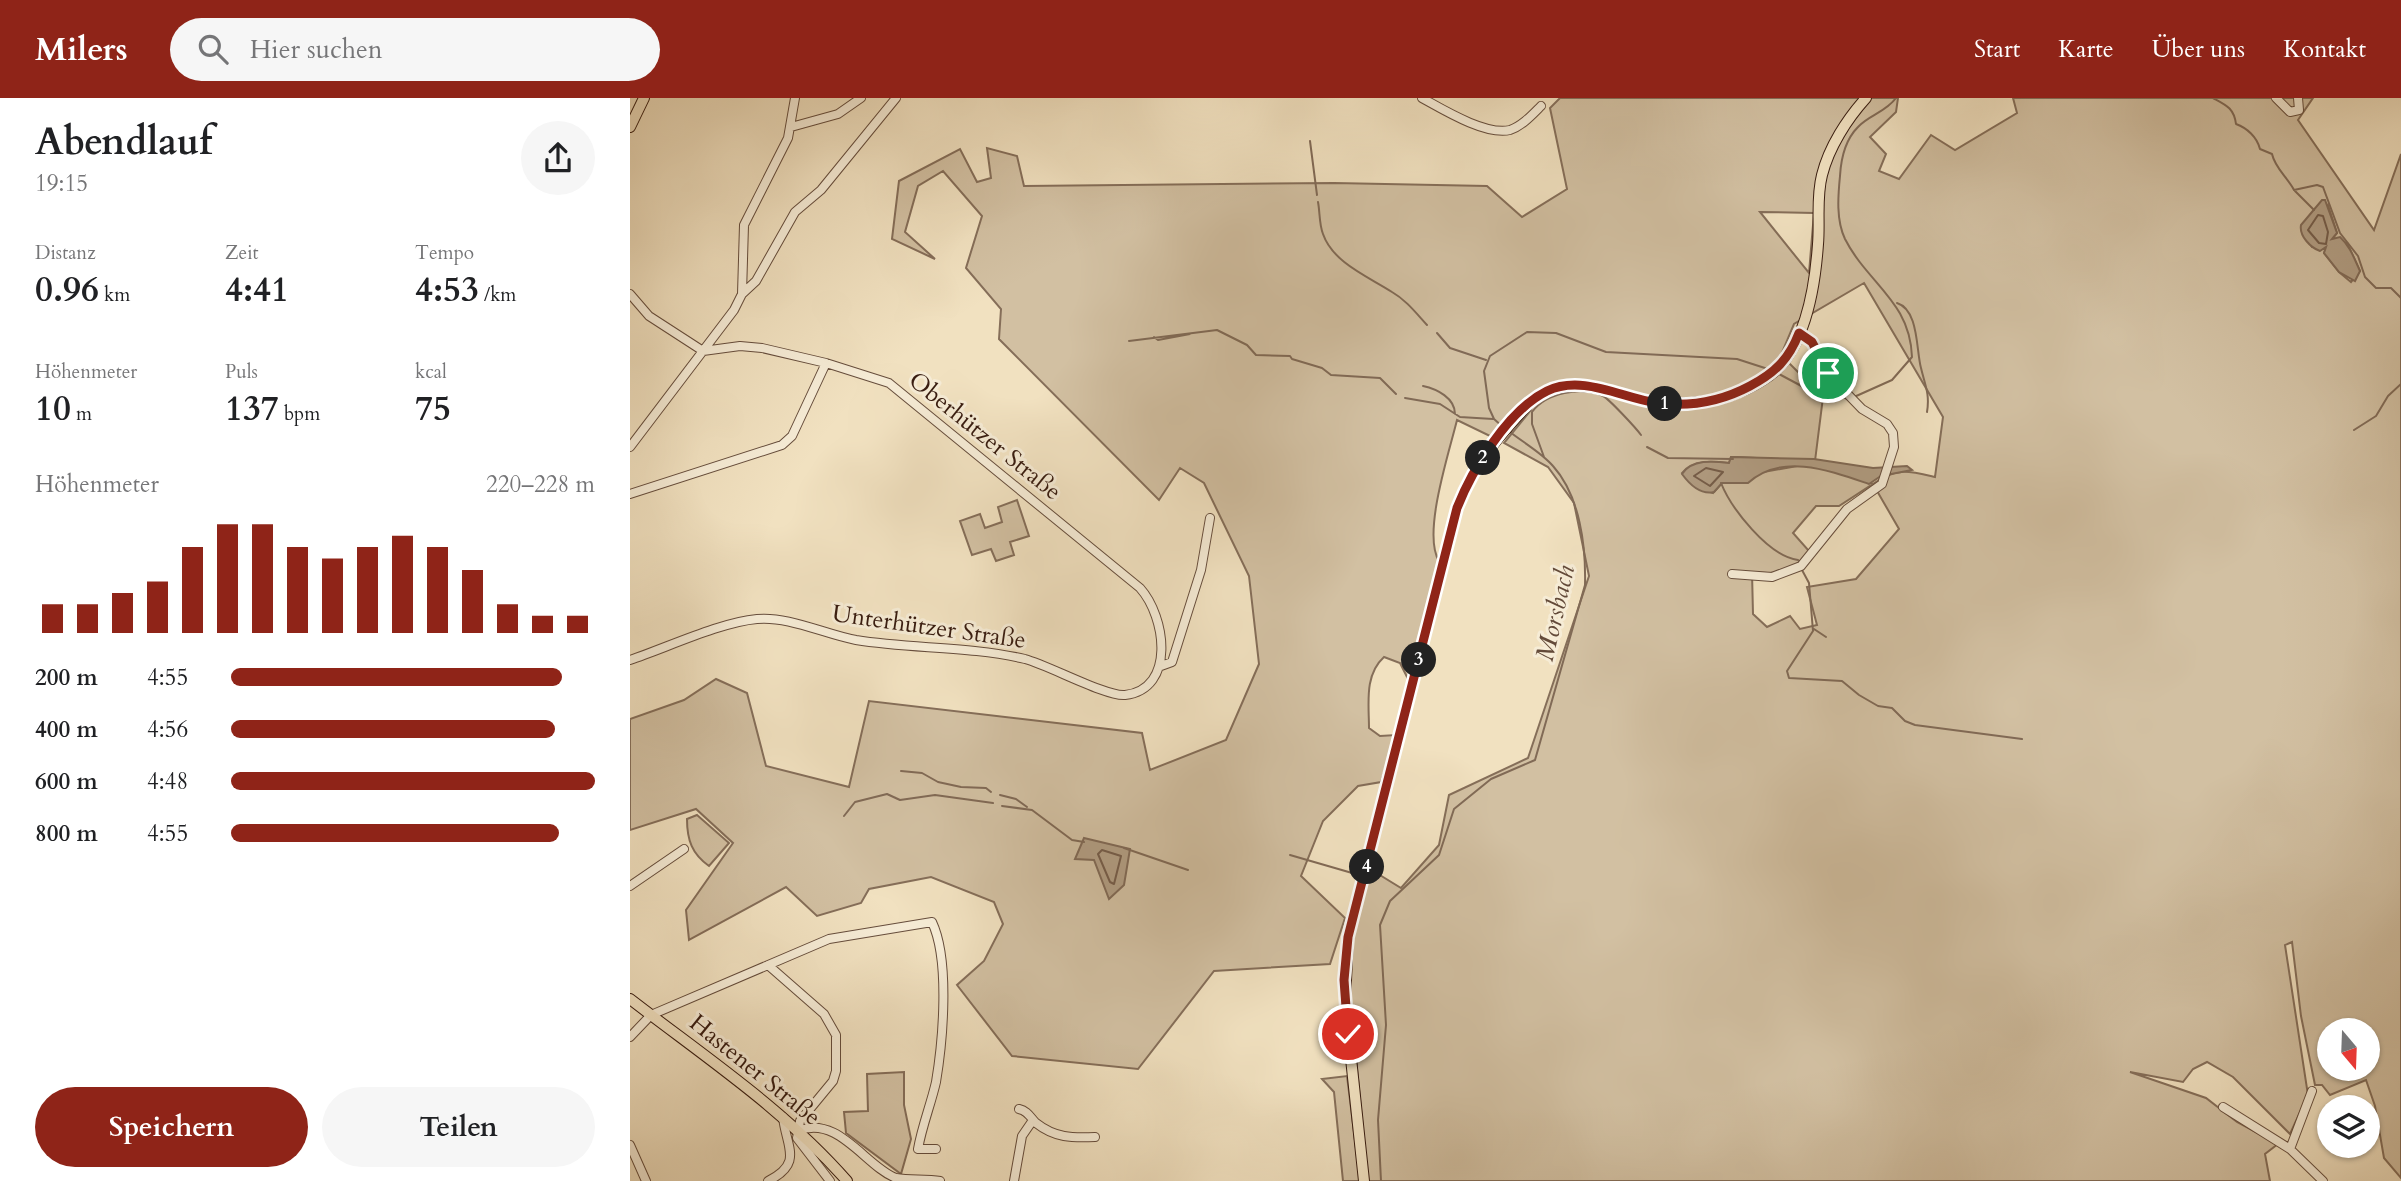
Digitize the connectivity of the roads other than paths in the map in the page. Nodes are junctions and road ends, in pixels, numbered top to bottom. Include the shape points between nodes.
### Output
1 (644, 98) edge
2 (795, 98) edge
3 (861, 98) edge
4 (896, 98) edge
5 (1422, 98) edge
6 (1866, 98) edge
7 (2276, 98) edge
8 (2298, 98) edge
9 (1541, 106) dead end
10 (630, 127) edge
11 (791, 127) junction
12 (630, 294) edge
13 (741, 294) junction
14 (1799, 333) junction
15 (702, 351) junction
16 (826, 363) junction
17 (630, 447) edge
18 (630, 494) edge
19 (1210, 518) dead end
20 (1732, 574) dead end
21 (630, 660) edge
22 (1161, 666) junction
23 (684, 849) dead end
24 (630, 886) edge
25 (768, 965) junction
26 (630, 999) edge
27 (651, 1015) junction
28 (630, 1037) edge
29 (2312, 1091) dead end
30 (2223, 1107) dead end
31 (1019, 1109) dead end
32 (783, 1117) junction
33 (1033, 1120) junction
34 (798, 1131) junction
35 (1095, 1138) dead end
36 (630, 1145) edge
37 (936, 1149) dead end
38 (2290, 1149) junction
39 (646, 1181) edge
40 (768, 1181) edge
41 (830, 1181) edge
42 (847, 1181) edge
43 (940, 1181) edge
44 (1014, 1181) edge
45 (1364, 1181) edge
46 (2322, 1181) edge

1 - 10 main road
2 - 11 street
3 - 11 street via 838,114
4 - 13 street via 821,190 795,212 756,281
5 - 9 street via 1497,130 1515,128
6 - 14 main road via 1835,143 1822,176 1816,259
7 - 8 street via 2290,112 2298,110
11 - 13 street via 744,225
12 - 15 street via 649,316
13 - 15 street
14 - 20 street via 1812,342 1828,373 1851,398 1887,424 1894,447 1877,489 1847,509 1801,566 1772,577
14 - 45 main road via 1782,365 1720,398 1679,405 1604,389 1559,387 1536,399 1506,428 1475,469 1457,508 1348,937 1345,1002
15 - 16 street, Oberhützer Straße via 762,348
15 - 17 street
16 - 18 street via 792,436 782,445
16 - 22 street, Oberhützer Straße via 889,383 1140,588 1154,610
19 - 22 street, Unterhützer Straße via 1201,570 1175,657
21 - 22 street, Unterhützer Straße via 734,625 768,619 864,641 1006,655 1120,695 1153,683
23 - 24 street
25 - 27 street
25 - 34 street via 824,1014 836,1035 833,1081 804,1115
25 - 37 street via 836,937 932,922 943,959 939,1053 918,1149
26 - 27 main road, Hastener Straße
27 - 28 street
27 - 32 main road, Hastener Straße
29 - 38 street
30 - 38 street
31 - 33 street
32 - 34 main road, Hastener Straße
32 - 40 street via 791,1159
33 - 35 street via 1061,1137
33 - 44 street via 1022,1136
34 - 41 street via 797,1138
34 - 42 main road, Hastener Straße
34 - 43 street via 821,1129 849,1141 896,1178
36 - 39 street
38 - 46 street

